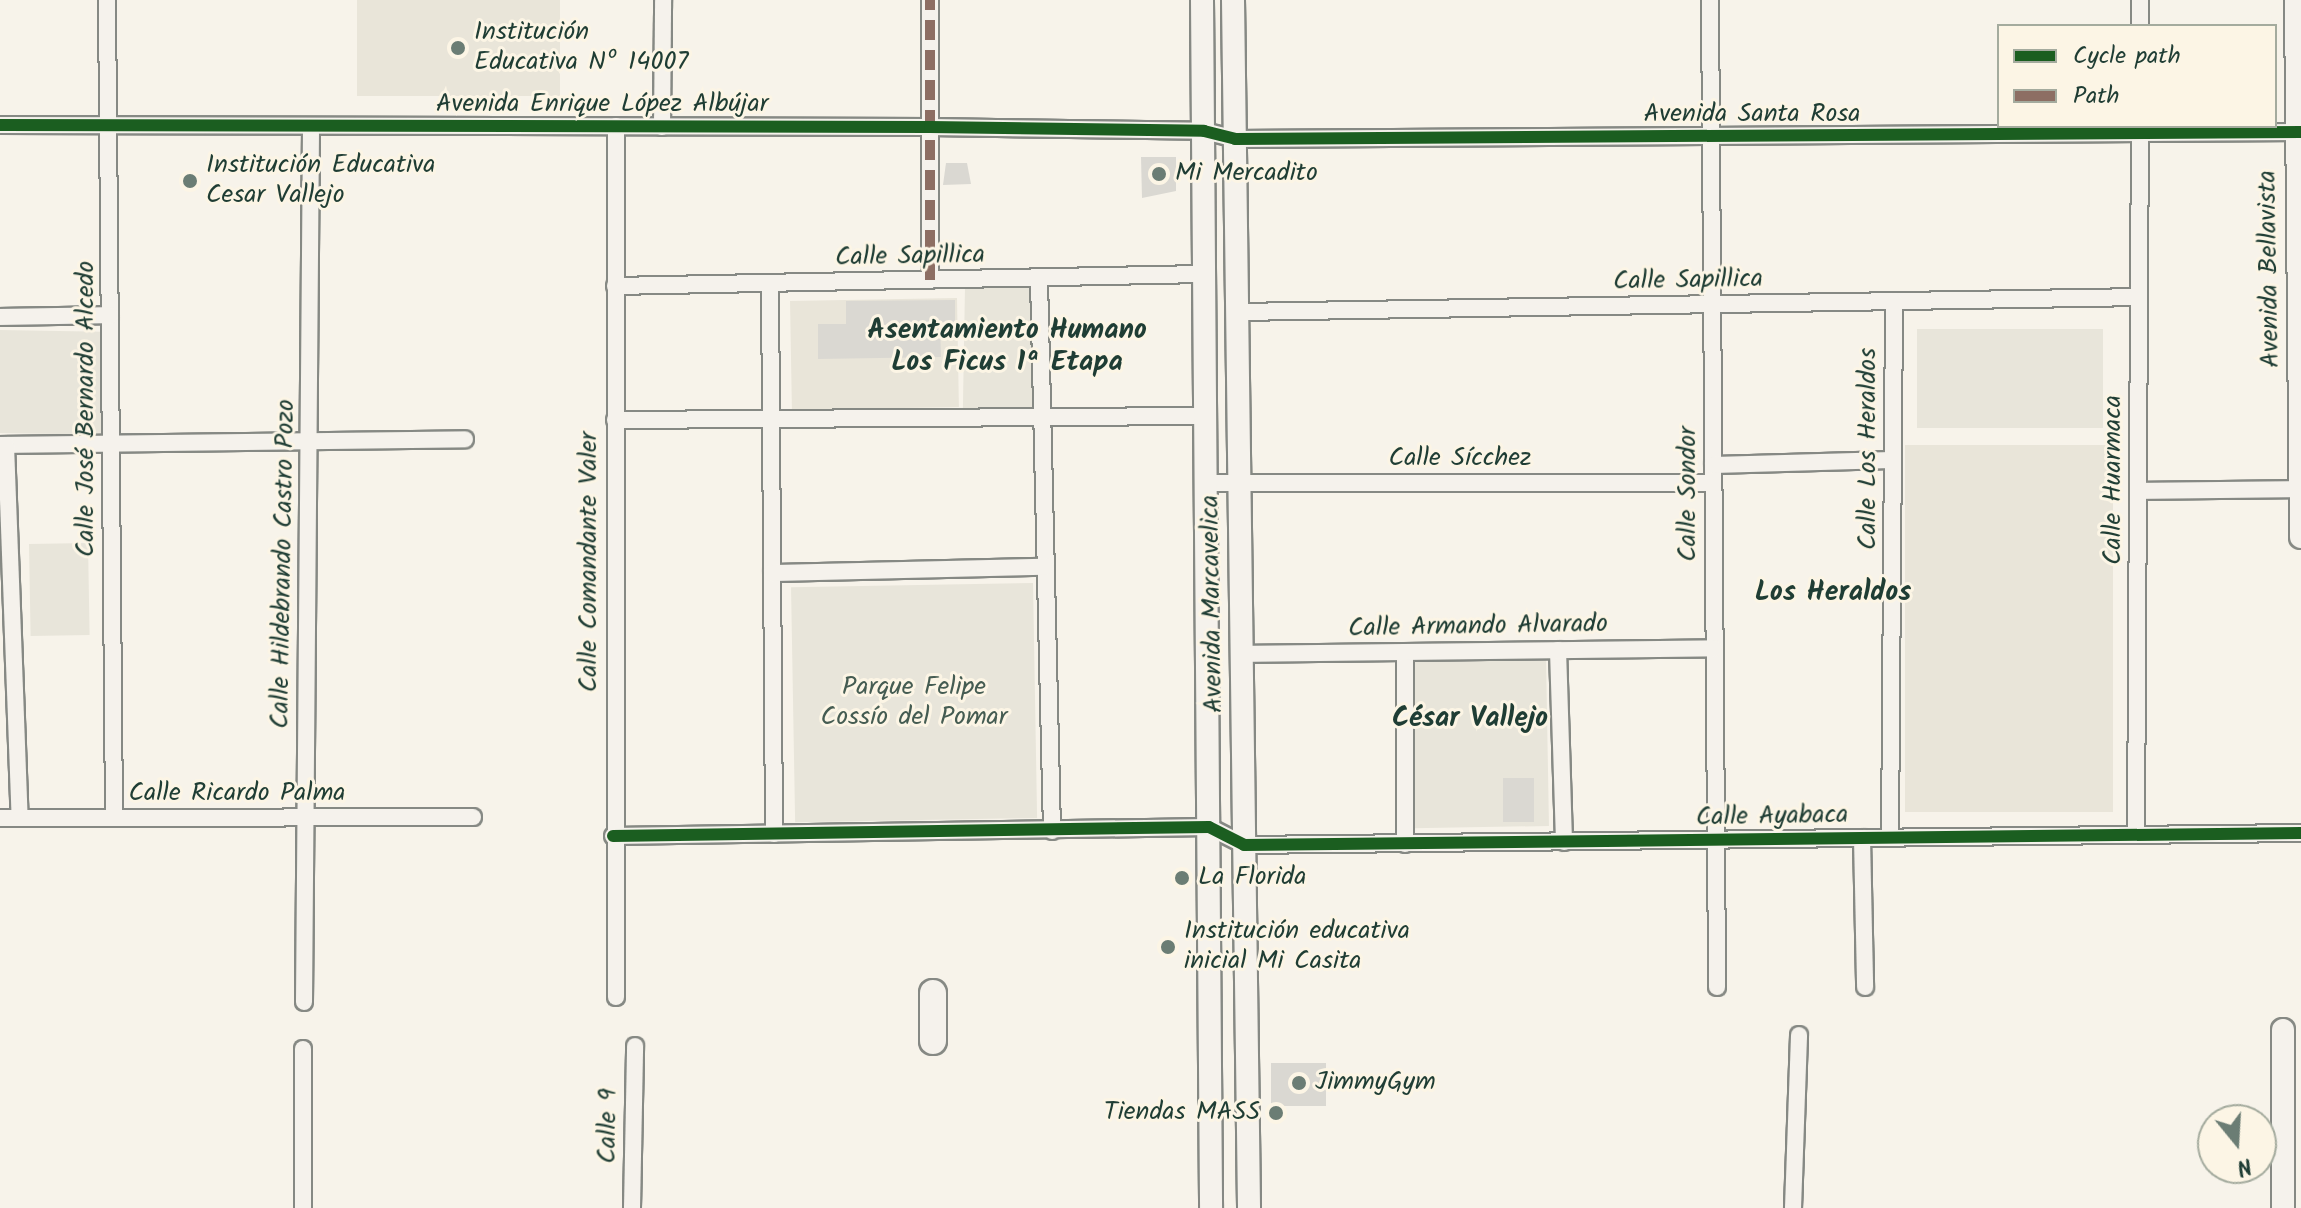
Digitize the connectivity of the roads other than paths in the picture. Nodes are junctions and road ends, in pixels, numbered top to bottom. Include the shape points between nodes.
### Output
1 (107, 0) edge
2 (663, 0) edge
3 (930, 0) edge
4 (1202, 0) edge
5 (1233, 0) edge
6 (1710, 0) edge
7 (2140, 0) edge
8 (2296, 0) edge
9 (2140, 24) edge
10 (0, 125) edge
11 (108, 126) junction
12 (311, 126) junction
13 (616, 126) junction
14 (662, 127) junction
15 (930, 127) junction
16 (2140, 130) edge
17 (1204, 131) junction
18 (2299, 132) edge
19 (1710, 138) junction
20 (1235, 139) junction
21 (1205, 274) junction
22 (1039, 279) junction
23 (930, 280) junction
24 (770, 283) junction
25 (615, 286) junction
26 (2139, 297) junction
27 (1894, 301) junction
28 (1711, 304) junction
29 (1238, 312) junction
30 (110, 315) junction
31 (0, 317) edge
32 (1206, 416) junction
33 (615, 420) junction
34 (769, 420) junction
35 (1042, 421) junction
36 (465, 439) dead end
37 (309, 441) junction
38 (111, 443) junction
39 (3, 445) edge
40 (1892, 460) junction
41 (1713, 465) junction
42 (1239, 482) junction
43 (1206, 483) junction
44 (1713, 483) junction
45 (2301, 489) edge
46 (2139, 491) junction
47 (2301, 537) edge
48 (1046, 567) junction
49 (772, 573) junction
50 (6, 630) edge
51 (1714, 648) junction
52 (1558, 650) junction
53 (1405, 652) junction
54 (1242, 654) junction
55 (473, 817) dead end
56 (0, 818) edge
57 (20, 818) junction
58 (114, 818) junction
59 (306, 819) junction
60 (1209, 827) junction
61 (1052, 831) junction
62 (2301, 833) edge
63 (774, 834) junction
64 (2136, 835) junction
65 (613, 836) junction
66 (1862, 838) junction
67 (1890, 838) junction
68 (1716, 840) junction
69 (1564, 842) junction
70 (1405, 844) junction
71 (1244, 845) junction
72 (1717, 987) dead end
73 (1865, 987) dead end
74 (933, 993) dead end
75 (616, 997) dead end
76 (304, 1002) dead end
77 (2283, 1030) dead end
78 (1799, 1035) dead end
79 (933, 1041) dead end
80 (635, 1046) dead end
81 (303, 1049) dead end
82 (2292, 1121) edge
83 (303, 1208) edge
84 (632, 1208) edge
85 (1211, 1208) edge
86 (1249, 1208) edge
87 (1793, 1208) edge
88 (2283, 1208) edge

1 - 11 street, Calle José Bernardo Alcedo
2 - 14 street
3 - 15 street
4 - 17 street, Avenida Marcavelica
5 - 20 street, Avenida Marcavelica
6 - 19 street, Calle Sondor
7 - 9 street
8 - 18 street, Avenida Bellavista
10 - 11 street, Avenida Enrique López Albújar
11 - 12 street, Avenida Enrique López Albújar
11 - 30 street, Calle José Bernardo Alcedo
12 - 13 street, Avenida Enrique López Albújar
12 - 37 street, Calle Hildebrando Castro Pozo
13 - 14 street, Avenida Enrique López Albújar
13 - 25 street, Calle Comandante Valer
14 - 15 street, Avenida Enrique López Albújar
15 - 17 street, Avenida Enrique López Albújar
15 - 23 street
16 - 18 street, Avenida Santa Rosa
16 - 19 street, Avenida Santa Rosa
16 - 26 street, Calle Huarmaca
17 - 20 street, Avenida Santa Rosa
17 - 21 street, Avenida Marcavelica
18 - 45 street, Avenida Bellavista
19 - 20 street, Avenida Santa Rosa
19 - 28 street, Calle Sondor
20 - 29 street, Avenida Marcavelica
21 - 22 street, Calle Sapillica
21 - 32 street, Avenida Marcavelica
22 - 23 street, Calle Sapillica
22 - 35 street
23 - 24 street, Calle Sapillica
24 - 25 street, Calle Sapillica
24 - 34 street
25 - 33 street, Calle Comandante Valer
26 - 27 street, Calle Sapillica
26 - 46 street, Calle Huarmaca
27 - 28 street, Calle Sapillica
27 - 40 street, Calle Los Heraldos
28 - 29 street, Calle Sapillica
28 - 41 street, Calle Sondor
29 - 42 street, Avenida Marcavelica
30 - 31 street
30 - 38 street, Calle José Bernardo Alcedo
32 - 35 street
32 - 43 street, Avenida Marcavelica
33 - 34 street
33 - 65 street, Calle Comandante Valer
34 - 35 street
34 - 49 street
35 - 48 street
36 - 37 street
37 - 38 street
37 - 59 street, Calle Hildebrando Castro Pozo
38 - 39 street
38 - 58 street, Calle José Bernardo Alcedo
39 - 50 street
40 - 41 street
40 - 67 street, Calle Los Heraldos
41 - 44 street, Calle Sondor
42 - 43 street, Calle Sícchez
42 - 44 street, Calle Sícchez
42 - 54 street, Avenida Marcavelica
43 - 60 street, Avenida Marcavelica
44 - 51 street, Calle Sondor
45 - 46 street
45 - 47 street, Avenida Bellavista
46 - 64 street, Calle Huarmaca
48 - 49 street
48 - 61 street
49 - 63 street
50 - 57 street
51 - 52 street, Calle Armando Alvarado
51 - 68 street, Calle Sondor
52 - 53 street, Calle Armando Alvarado
52 - 69 street
53 - 54 street, Calle Armando Alvarado
53 - 70 street
54 - 71 street, Avenida Marcavelica
55 - 59 street, Calle Ricardo Palma
56 - 57 street, Calle Ricardo Palma
57 - 58 street, Calle Ricardo Palma
58 - 59 street, Calle Ricardo Palma
59 - 76 street, Calle Hildebrando Castro Pozo
60 - 61 street
60 - 71 street
60 - 85 street, Avenida Marcavelica
61 - 63 street
62 - 64 street, Calle Ayabaca
63 - 65 street
64 - 67 street, Calle Ayabaca
65 - 75 street, Calle Comandante Valer
66 - 67 street, Calle Ayabaca
66 - 68 street, Calle Ayabaca
66 - 73 street
68 - 69 street, Calle Ayabaca
68 - 72 street, Calle Sondor
69 - 70 street, Calle Ayabaca
70 - 71 street, Calle Ayabaca
71 - 86 street, Avenida Marcavelica
74 - 79 main road
77 - 82 street
78 - 87 street
80 - 84 street, Calle 9
81 - 83 street
82 - 88 street

